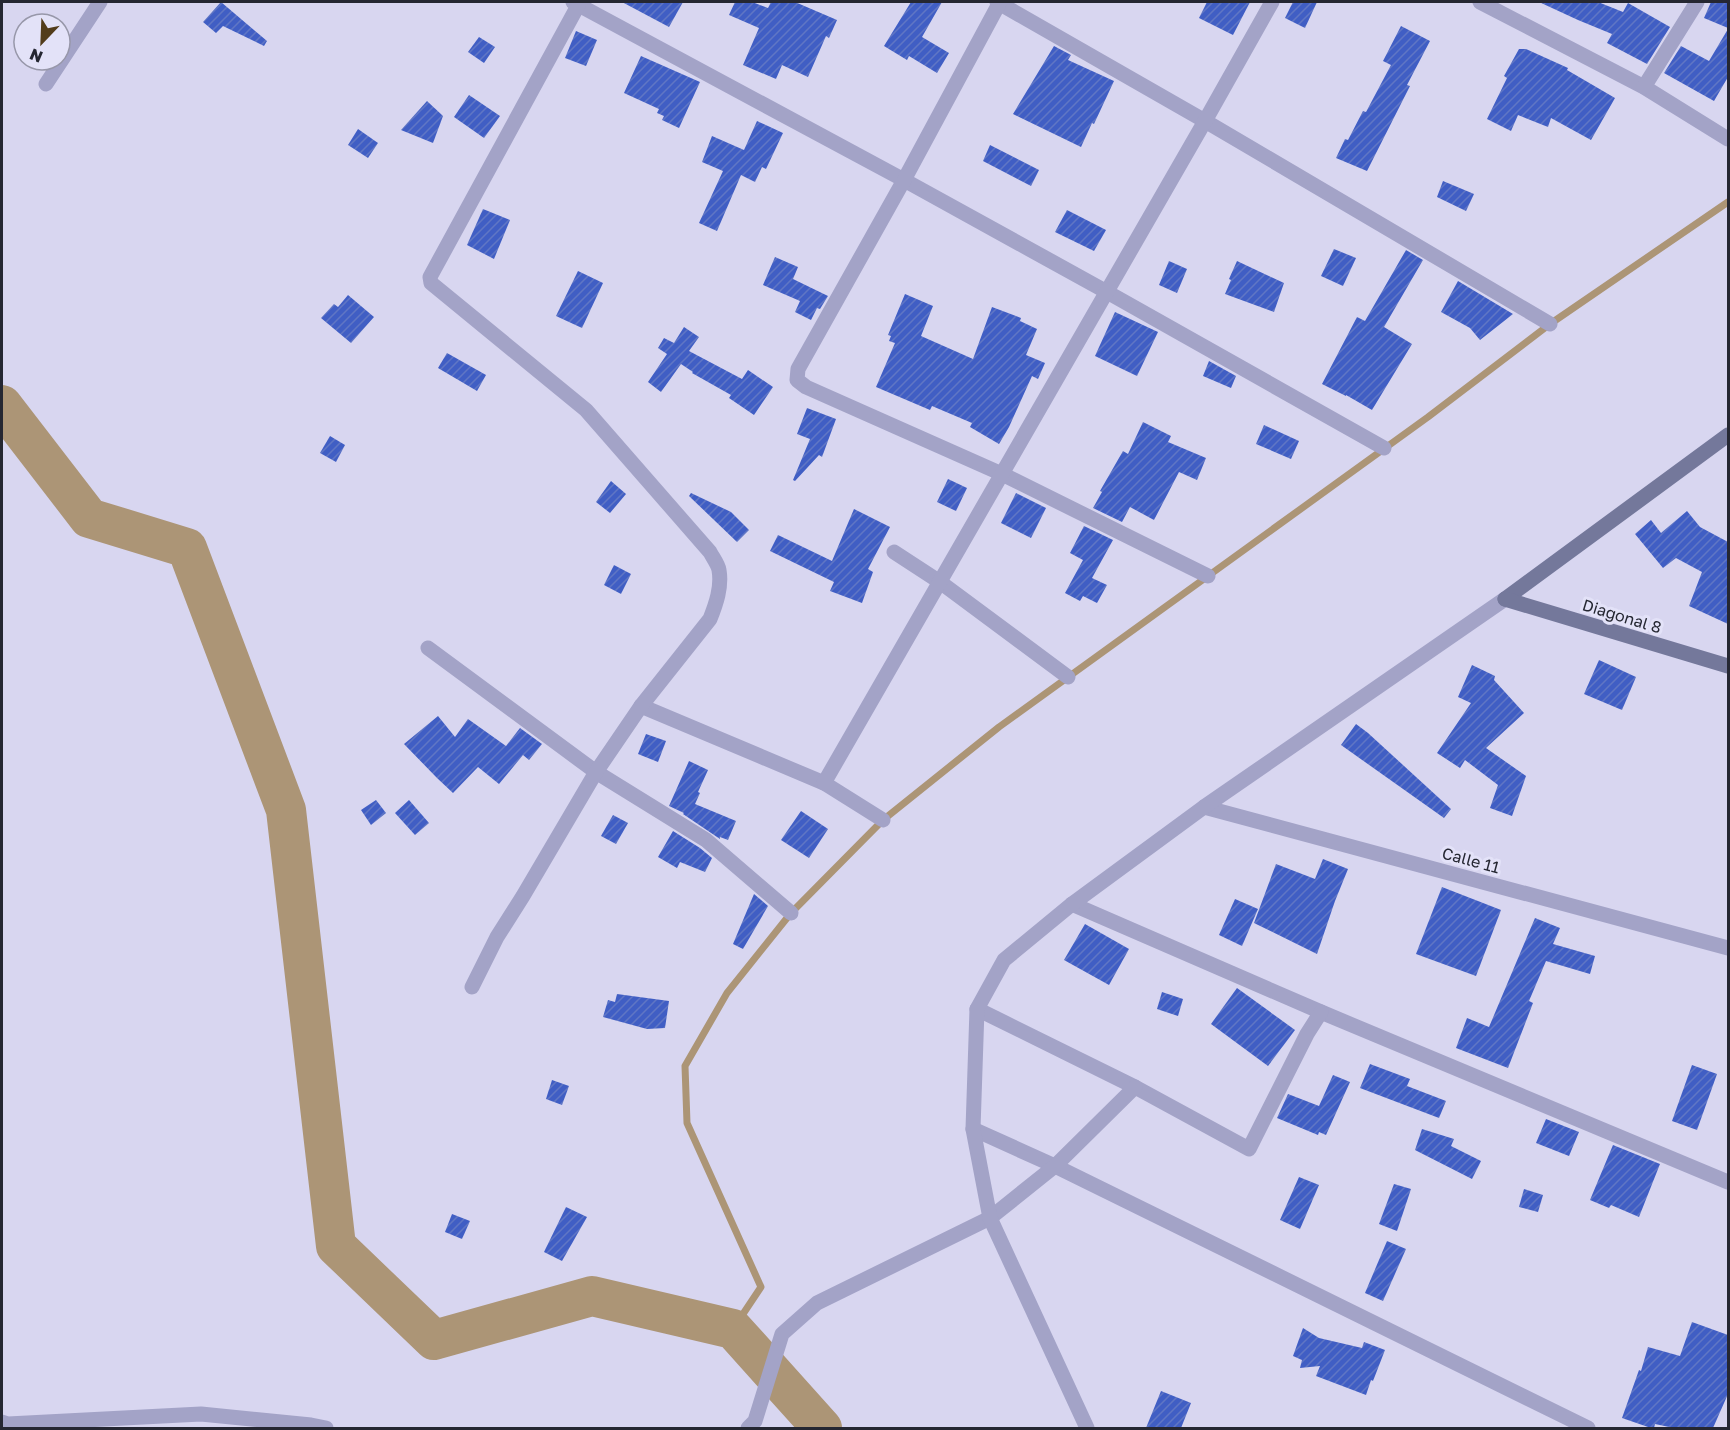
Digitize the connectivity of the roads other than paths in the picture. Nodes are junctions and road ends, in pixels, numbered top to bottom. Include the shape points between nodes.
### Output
1 (100, 2) edge
2 (577, 2) edge
3 (999, 2) edge
4 (1272, 2) edge
5 (1480, 2) edge
6 (1696, 2) edge
7 (46, 84) dead end
8 (1644, 87) junction
9 (1205, 121) junction
10 (1728, 139) edge
11 (904, 180) junction
12 (1107, 292) junction
13 (1550, 324) dead end
14 (1728, 435) edge
15 (1384, 448) dead end
16 (1002, 474) junction
17 (894, 552) dead end
18 (1208, 576) dead end
19 (940, 582) junction
20 (1505, 599) junction
21 (428, 648) dead end
22 (1728, 666) edge
23 (1068, 677) dead end
24 (641, 706) junction
25 (596, 772) junction
26 (824, 783) junction
27 (1204, 807) junction
28 (883, 820) dead end
29 (1072, 904) junction
30 (791, 913) dead end
31 (1728, 948) edge
32 (472, 987) dead end
33 (977, 1009) junction
34 (1321, 1012) junction
35 (1135, 1087) junction
36 (973, 1129) junction
37 (1055, 1166) junction
38 (1728, 1182) edge
39 (990, 1218) junction
40 (2, 1422) edge
41 (326, 1428) edge
42 (748, 1428) edge
43 (1087, 1428) edge
44 (1588, 1428) edge

1 - 7 street
2 - 11 street
2 - 24 street via 430,280 586,410 710,552 719,568 719,589 710,619
3 - 9 street
3 - 11 street
4 - 9 street
5 - 8 street
6 - 8 street
8 - 10 street
9 - 12 street
9 - 13 street
11 - 12 street
11 - 16 street via 798,369 797,380
12 - 15 street
12 - 16 street
14 - 20 street
16 - 18 street
16 - 19 street
17 - 19 street
19 - 23 street
19 - 26 street
20 - 22 street, Diagonal 8
20 - 27 street
21 - 25 street
24 - 25 street
24 - 26 street
25 - 30 street via 706,840
25 - 32 street via 497,937
26 - 28 street
27 - 29 street
27 - 31 street, Calle 11
29 - 33 street via 1004,960
29 - 34 street
33 - 35 street
33 - 36 street
34 - 35 street via 1249,1149
34 - 38 street
35 - 37 street
36 - 37 street
36 - 39 street
37 - 39 street
37 - 44 street
39 - 42 street via 817,1303 782,1334 756,1421
39 - 43 street
40 - 41 street via 201,1414

